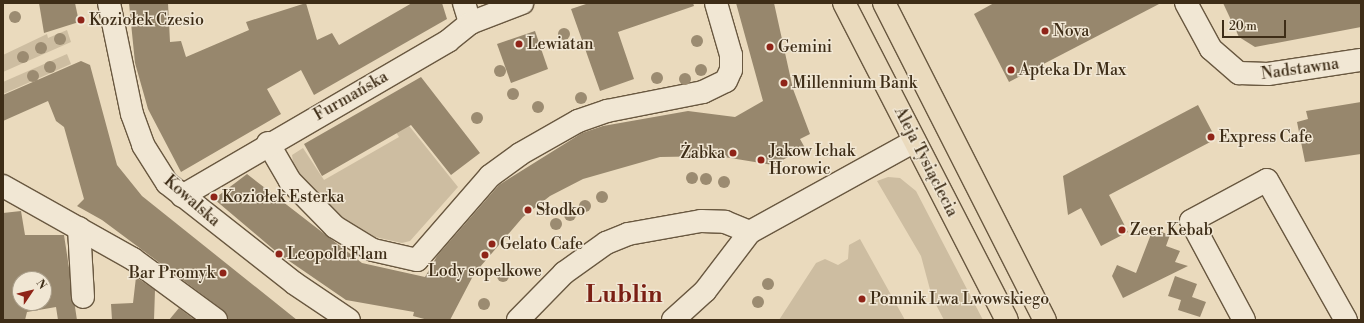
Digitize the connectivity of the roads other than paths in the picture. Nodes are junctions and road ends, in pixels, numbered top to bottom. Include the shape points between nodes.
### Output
1 (109, 3) edge
2 (522, 3) edge
3 (716, 3) edge
4 (844, 3) edge
5 (884, 3) edge
6 (1186, 3) edge
7 (467, 13) edge
8 (1361, 60) edge
9 (915, 141) junction
10 (268, 143) junction
11 (3, 186) edge
12 (182, 196) junction
13 (79, 228) junction
14 (750, 232) junction
15 (83, 297) dead end
16 (216, 320) edge
17 (349, 320) edge
18 (518, 320) edge
19 (672, 320) edge
20 (1007, 320) edge
21 (1045, 320) edge
22 (1244, 320) edge
23 (1346, 320) edge

1 - 12 street, Kowalska via 122,76 143,145 167,183
2 - 7 street, Furmańska
3 - 10 street via 731,55 731,70 726,81 703,92 607,111 578,121 520,154 490,176 417,260 373,250 336,227 290,181
4 - 9 main road, Aleja Tysiąclecia
5 - 21 main road
6 - 8 street, Nadstawna via 1211,49 1239,73 1268,74
7 - 10 street, Furmańska via 448,41
9 - 14 street
9 - 20 main road, Aleja Tysiąclecia
10 - 12 street, Furmańska
11 - 13 street
12 - 17 street, Kowalska via 294,283
13 - 15 street
13 - 16 street via 138,262
14 - 18 street via 725,222 701,221 628,234 606,243 564,273
14 - 19 street via 705,291
22 - 23 street via 1191,221 1267,180

